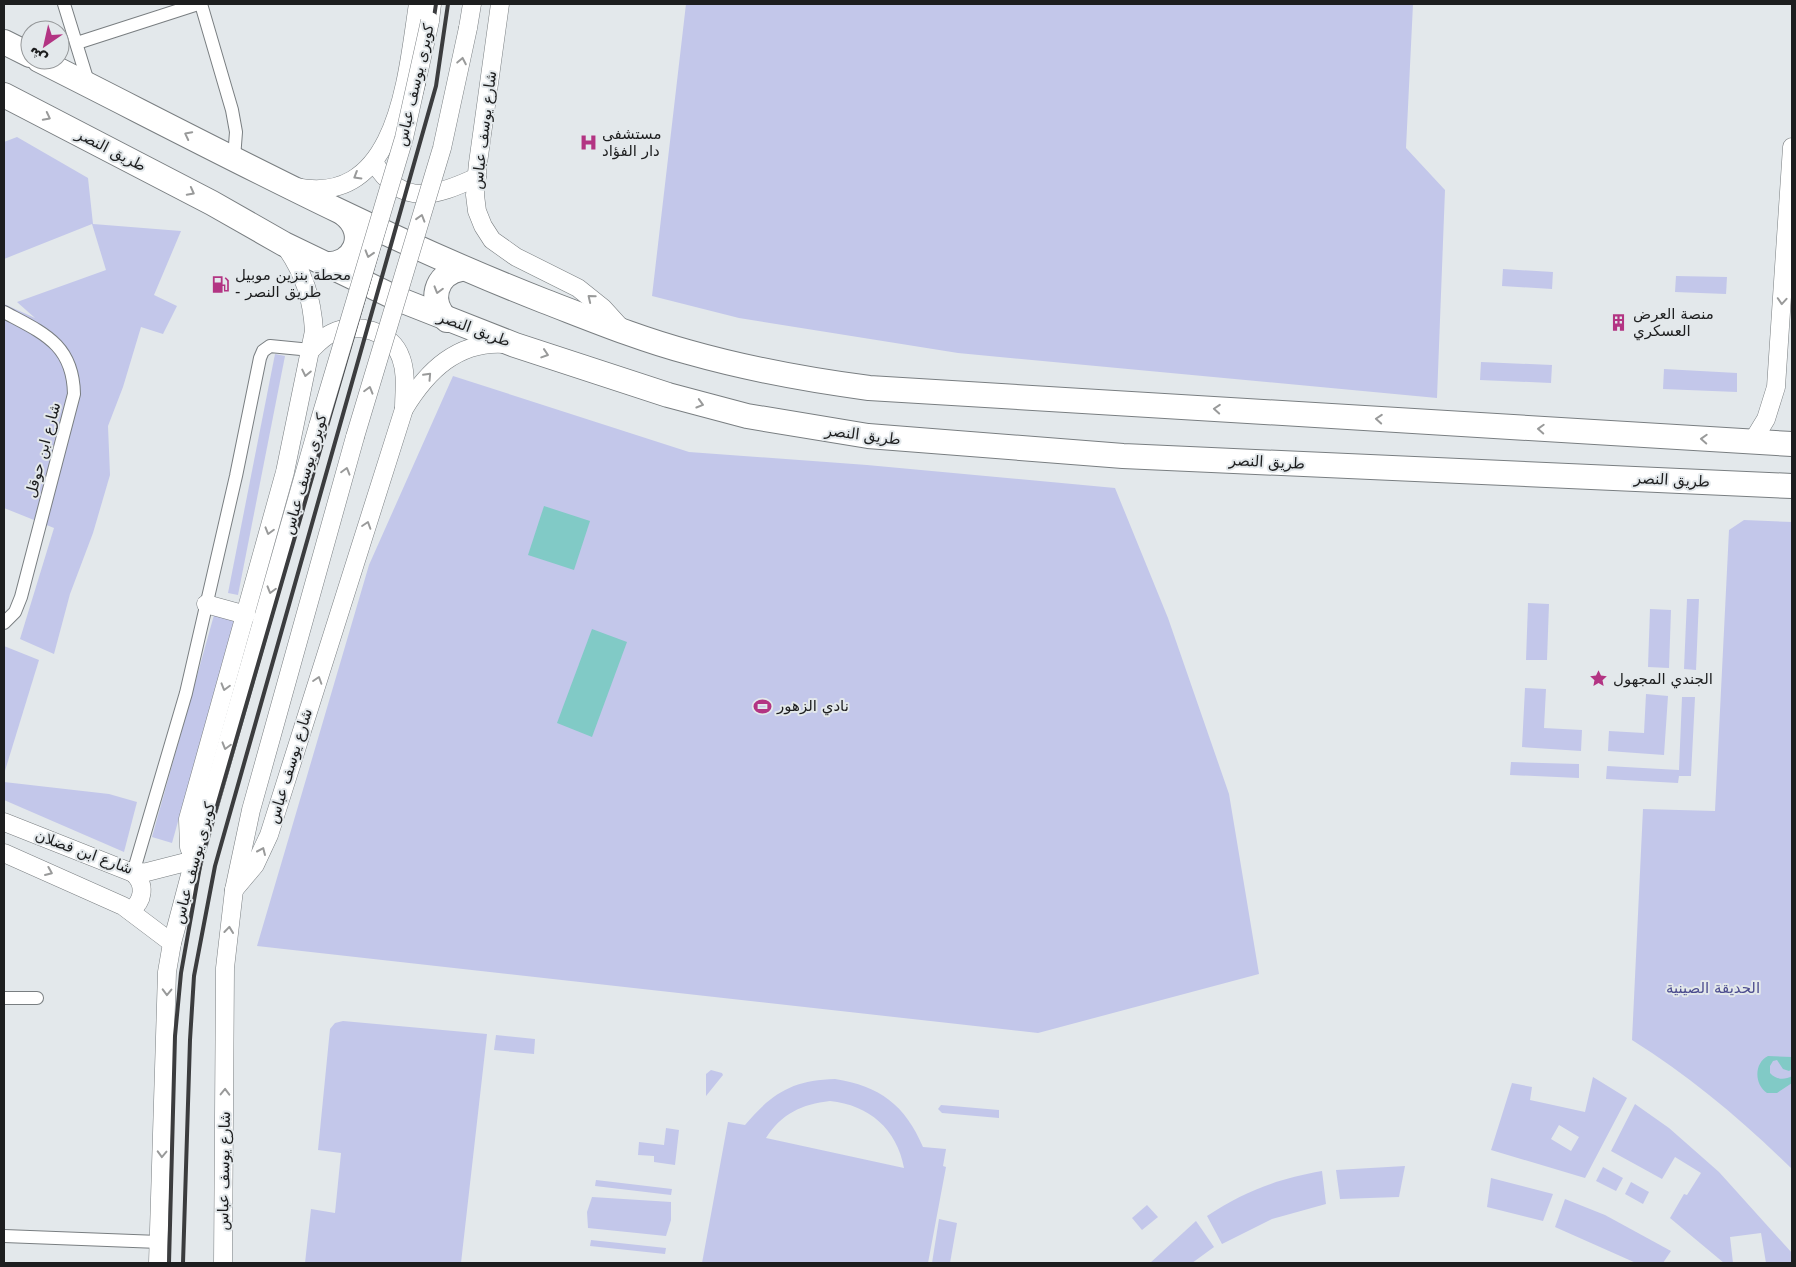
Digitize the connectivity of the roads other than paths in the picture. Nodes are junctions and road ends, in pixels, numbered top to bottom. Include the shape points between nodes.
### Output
1 (64, 4) edge
2 (199, 4) edge
3 (418, 4) edge
4 (472, 4) edge
5 (500, 4) edge
6 (431, 12) edge
7 (4, 42) edge
8 (77, 43) junction
9 (20, 50) edge
10 (59, 70) edge
11 (89, 85) junction
12 (4, 95) edge
13 (1792, 147) edge
14 (234, 158) junction
15 (374, 162) junction
16 (477, 177) junction
17 (279, 181) junction
18 (344, 214) junction
19 (284, 244) junction
20 (1789, 251) edge
21 (324, 264) junction
22 (461, 269) junction
23 (4, 312) edge
24 (447, 320) junction
25 (625, 332) junction
26 (515, 344) junction
27 (310, 350) junction
28 (404, 409) junction
29 (1752, 442) junction
30 (1792, 444) edge
31 (1792, 486) edge
32 (206, 604) junction
33 (246, 615) junction
34 (4, 623) edge
35 (4, 822) edge
36 (4, 853) edge
37 (194, 860) junction
38 (133, 873) junction
39 (234, 890) junction
40 (130, 910) junction
41 (172, 943) junction
42 (4, 998) edge
43 (37, 998) dead end
44 (4, 1236) edge
45 (159, 1242) junction
46 (158, 1263) edge
47 (223, 1263) edge

1 - 8 street
2 - 8 street
2 - 14 street via 232,110 236,132
3 - 15 street via 402,94 387,143
39 -> 4 street, bridge via 251,810 439,157
5 - 16 street, شارع يوسف عباس
6 -> 37 street, كوبرى يوسف عباس, bridge via 414,99 394,174
7 - 9 highway
8 - 11 street
10 - 11 highway
14 -> 11 highway
12 -> 19 highway, طريق النصر
13 - 20 street
14 - 17 highway
15 - 16 street via 387,180 416,194 437,194
15 -> 17 street via 353,179 329,188 303,188
25 -> 16 street, شارع يوسف عباس via 578,288 516,257 492,240 477,211
17 - 18 highway
18 - 21 highway via 354,223 357,244 344,261
18 - 22 highway
19 - 21 highway, طريق النصر
19 - 27 street via 298,264 311,300 314,331
20 -> 29 street via 1775,396
21 - 24 highway, طريق النصر
22 -> 24 highway via 448,273 436,290 436,303
22 - 25 highway
23 - 34 street, شارع ابن حوقل via 58,345 74,376 74,394 21,597 15,612
24 - 26 highway, طريق النصر
29 -> 25 highway via 870,388 734,364
28 -> 26 street, شارع يوسف عباس via 426,377 452,356 476,346
26 -> 31 highway, طريق النصر via 708,406 787,424 868,436 1123,456
27 - 28 street via 341,329 361,328 380,334 395,347 404,368
27 - 32 street via 275,345 263,351
27 -> 33 street via 285,472
39 -> 28 street, شارع يوسف عباس via 255,865 269,835
29 - 30 highway
32 - 33 street
32 - 38 street via 177,728
33 -> 37 street via 188,819 188,840
35 - 38 street, شارع ابن فضلان
36 -> 40 street, شارع ابن فضلان
37 - 38 street, شارع ابن فضلان
37 - 41 street, كوبرى يوسف عباس
38 - 40 street via 140,881 142,892 138,903
47 -> 39 street, شارع يوسف عباس via 225,968
40 - 41 street, شارع ابن فضلان
41 -> 45 street via 167,972
42 - 43 street
44 - 45 street
45 - 46 street

